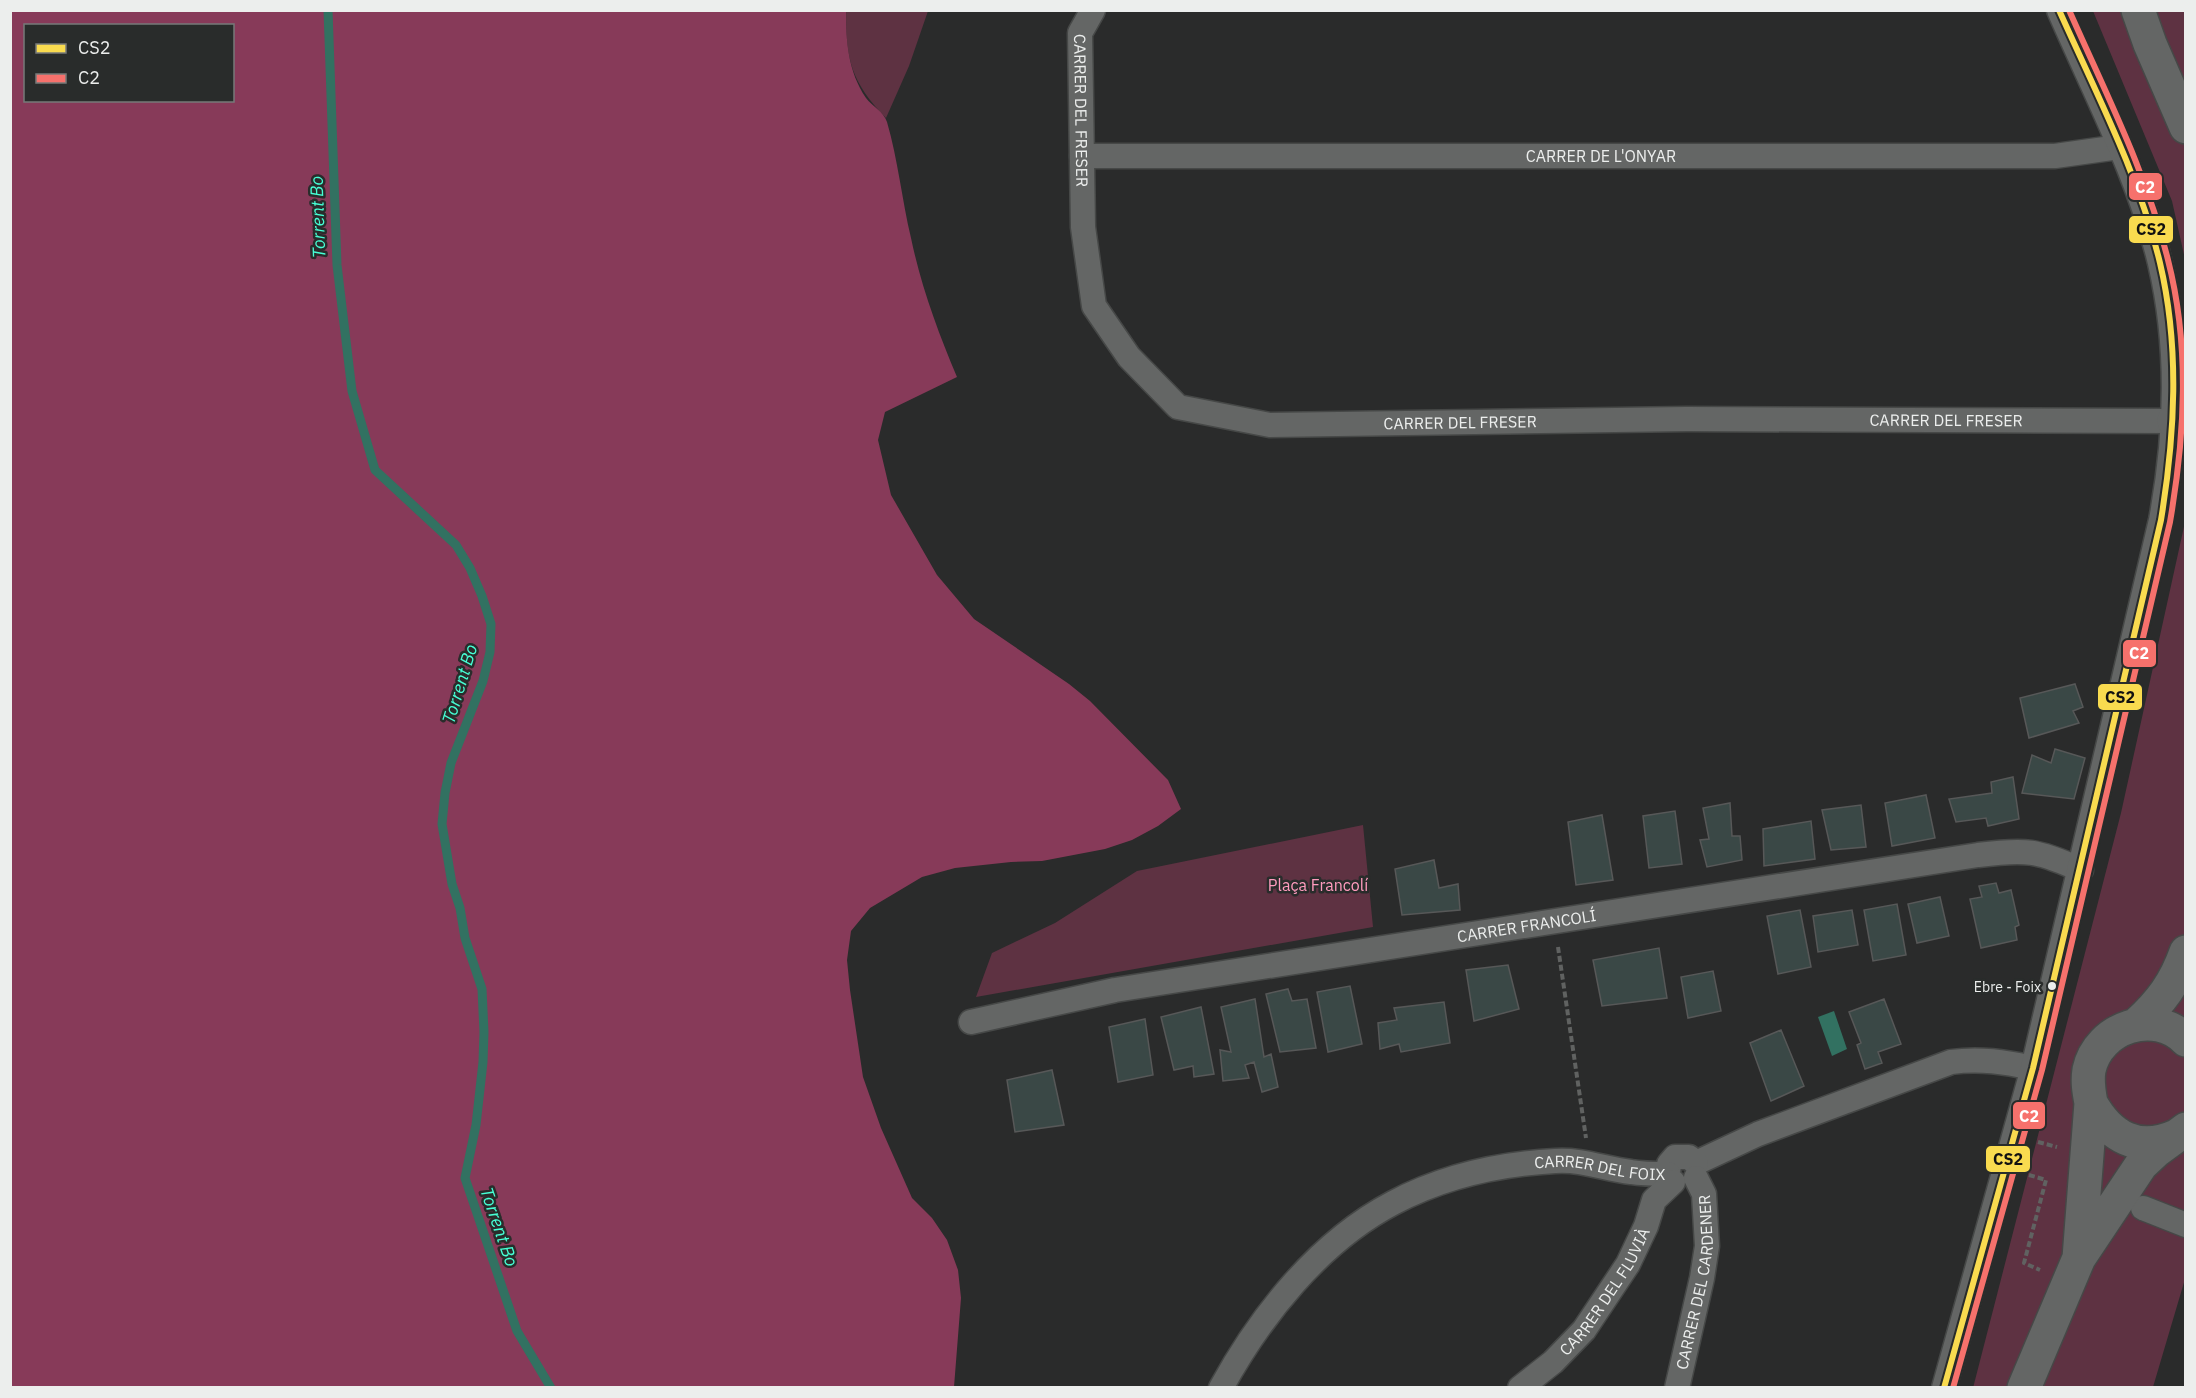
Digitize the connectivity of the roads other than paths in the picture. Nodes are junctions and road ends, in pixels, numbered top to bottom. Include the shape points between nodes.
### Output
1 (1093, 10) edge
2 (2058, 10) edge
3 (2138, 10) edge
4 (2186, 127) edge
5 (2119, 147) junction
6 (1082, 156) junction
7 (2180, 424) edge
8 (2080, 870) junction
9 (2186, 952) edge
10 (971, 1022) dead end
11 (2137, 1024) junction
12 (2186, 1040) edge
13 (2033, 1068) junction
14 (2091, 1103) junction
15 (2181, 1133) edge
16 (1683, 1174) junction
17 (2143, 1208) dead end
18 (2186, 1225) edge
19 (2079, 1258) junction
20 (2026, 1385) edge
21 (1221, 1388) edge
22 (1520, 1388) edge
23 (1677, 1388) edge
24 (1944, 1388) edge

1 - 6 street, CARRER DEL FRESER via 1080,33
2 - 5 street
3 - 4 main road
5 - 6 street, CARRER DE L'ONYAR via 2043,156
5 - 7 street via 2145,212 2162,273
6 - 7 street, CARRER DEL FRESER via 1083,227 1094,306 1129,357 1178,407 1270,425 1688,419
7 - 8 street
8 - 10 street, CARRER FRANCOLÍ via 2038,853 2011,851 1115,990
8 - 13 street
9 - 11 main road via 2171,985
11 - 12 main road via 2157,1024 2176,1030
11 - 14 main road via 2121,1030 2096,1053 2088,1087
13 - 16 street, CARRER DEL FOIX via 2001,1061 1951,1062 1758,1134
13 - 24 street
14 - 15 main road via 2100,1120 2129,1140 2165,1141
14 - 19 main road
15 - 19 main road via 2141,1165
16 - 21 street, CARRER DEL FOIX via 1632,1173 1590,1162 1556,1161 1491,1169 1440,1182 1393,1203 1345,1234 1301,1276 1264,1322
16 - 22 street, CARRER DEL FLUVIÀ via 1654,1200 1628,1264 1584,1330
16 - 23 street, CARRER DEL CARDENER via 1704,1194 1707,1246
17 - 18 street
19 - 20 main road

